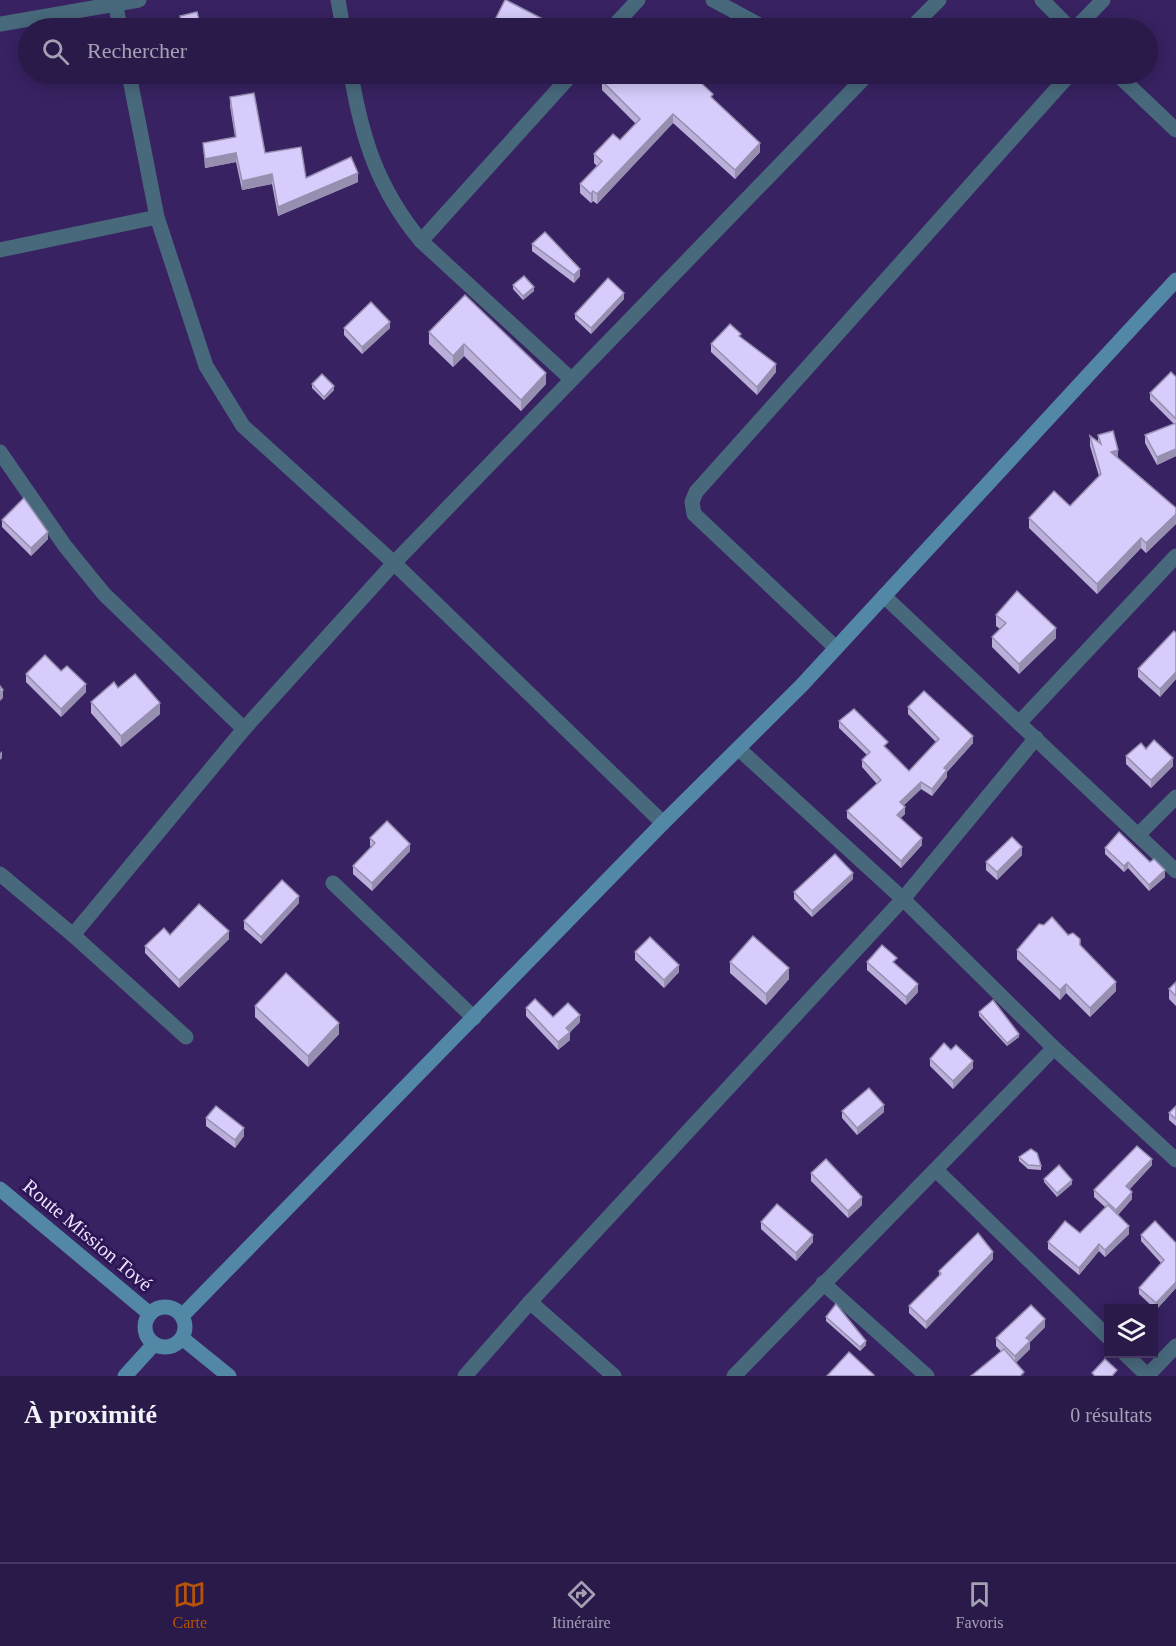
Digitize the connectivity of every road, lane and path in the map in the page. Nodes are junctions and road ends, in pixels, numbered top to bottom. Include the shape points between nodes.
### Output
1 (139, 0) edge
2 (338, 0) edge
3 (638, 0) edge
4 (713, 0) edge
5 (939, 0) edge
6 (1042, 0) edge
7 (1102, 0) edge
8 (115, 2) edge
9 (31, 18) edge
10 (118, 18) edge
11 (341, 18) edge
12 (621, 18) edge
13 (746, 18) edge
14 (921, 18) edge
15 (1060, 18) edge
16 (1085, 18) edge
17 (18, 21) edge
18 (0, 24) edge
19 (131, 84) edge
20 (353, 84) edge
21 (563, 84) edge
22 (857, 84) edge
23 (1061, 84) edge
24 (1128, 84) edge
25 (1176, 130) edge
26 (157, 217) junction
27 (421, 241) junction
28 (0, 250) edge
29 (1176, 280) edge
30 (571, 379) junction
31 (0, 452) edge
32 (1176, 556) edge
33 (393, 563) junction
34 (884, 596) junction
35 (836, 648) junction
36 (1019, 723) junction
37 (244, 729) junction
38 (1036, 738) junction
39 (740, 750) junction
40 (1176, 797) edge
41 (663, 823) junction
42 (1138, 835) junction
43 (1176, 871) edge
44 (0, 873) edge
45 (333, 883) dead end
46 (903, 899) junction
47 (73, 935) junction
48 (474, 1018) junction
49 (186, 1037) dead end
50 (1054, 1048) junction
51 (1176, 1160) edge
52 (936, 1170) junction
53 (0, 1189) edge
54 (823, 1283) junction
55 (530, 1302) junction
56 (150, 1314) junction
57 (182, 1316) junction
58 (1104, 1333) edge
59 (182, 1338) junction
60 (154, 1344) junction
61 (1176, 1346) edge
62 (1130, 1358) edge
63 (125, 1376) edge
64 (229, 1376) edge
65 (465, 1376) edge
66 (614, 1376) edge
67 (734, 1376) edge
68 (927, 1376) edge
69 (1148, 1376) edge

1 - 8 street
2 - 11 street
3 - 12 street
4 - 13 street
5 - 14 street
6 - 15 street
7 - 16 street
8 - 9 street
8 - 10 street
17 - 18 street
19 - 26 street
20 - 27 street via 367,147 385,192
21 - 27 street
22 - 30 street
23 - 35 street via 696,492 692,502 694,514 704,525
24 - 25 street
26 - 28 street
26 - 33 street via 206,366 243,426
27 - 30 street
29 - 34 street
30 - 33 street
31 - 37 street via 65,546 104,594
32 - 36 street
33 - 37 street
33 - 41 street
34 - 35 street
34 - 36 street
35 - 39 street
36 - 38 street
37 - 47 street
38 - 42 street
38 - 46 street
39 - 41 street
39 - 46 street
40 - 42 street
41 - 48 street
42 - 43 street
44 - 47 street
45 - 48 street
46 - 50 street
46 - 55 street
47 - 49 street
48 - 57 street
50 - 51 street
50 - 52 street
52 - 54 street
52 - 58 street
53 - 56 street, Route Mission Tové
54 - 67 street
54 - 68 street
55 - 65 street
55 - 66 street
56 - 57 street via 169,1307
56 - 60 street via 145,1332
57 - 59 street
59 - 60 street via 169,1347
59 - 64 street
60 - 63 street
61 - 69 street
62 - 69 street

